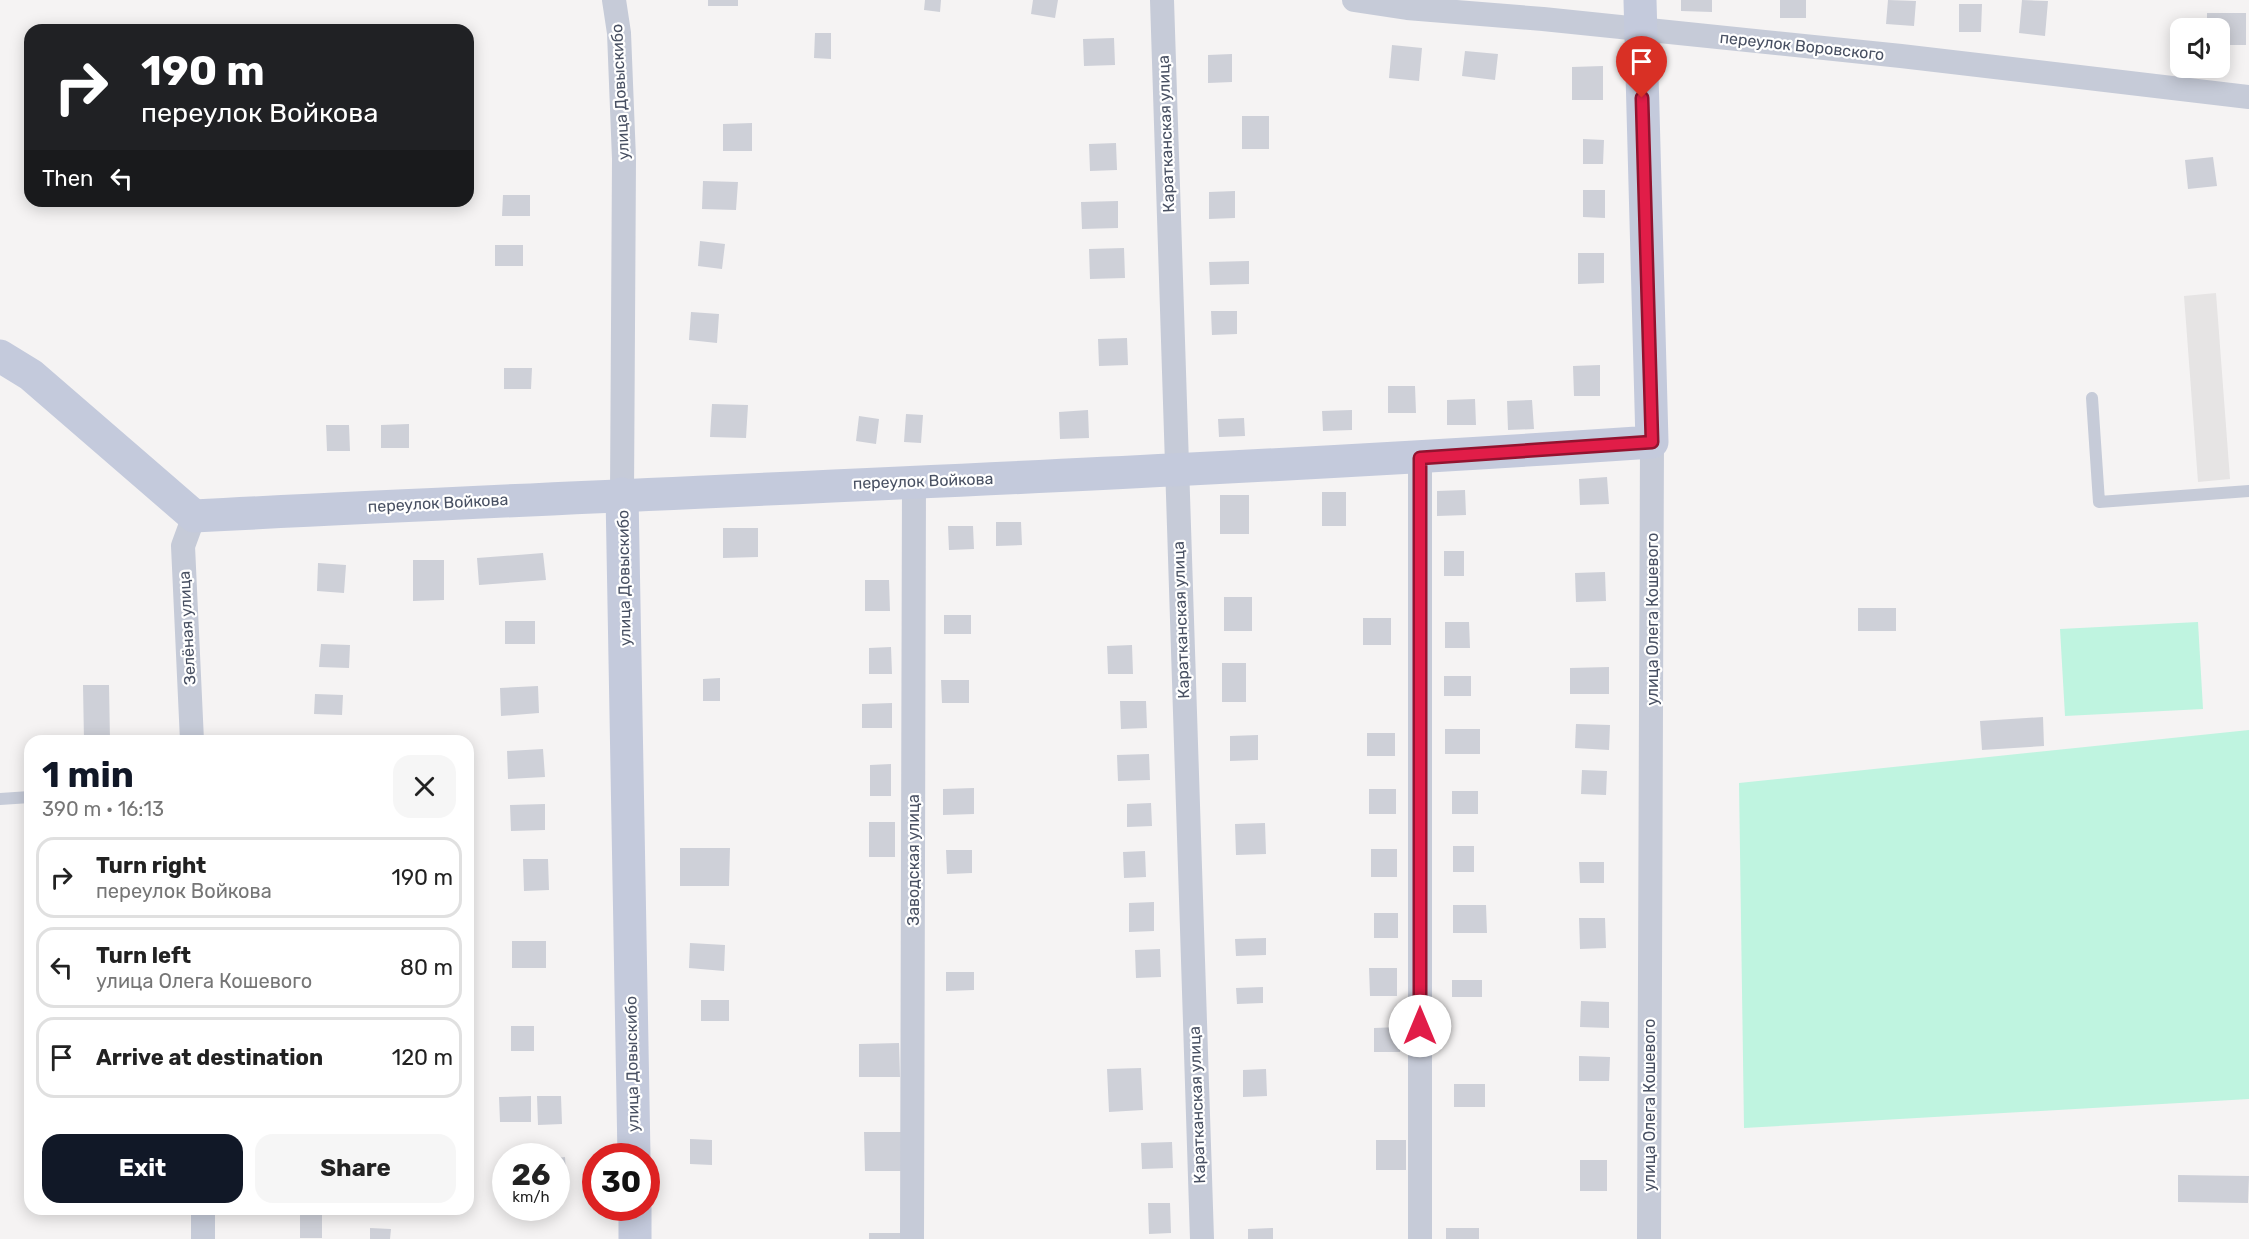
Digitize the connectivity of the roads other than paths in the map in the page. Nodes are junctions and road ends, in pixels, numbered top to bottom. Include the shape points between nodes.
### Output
1 (614, 0) edge
2 (1162, 0) edge
3 (1354, 0) edge
4 (1407, 4) edge
5 (1640, 15) edge
6 (2249, 97) edge
7 (0, 356) edge
8 (2092, 398) dead end
9 (1652, 442) junction
10 (1420, 458) junction
11 (1176, 470) junction
12 (914, 482) junction
13 (2249, 491) edge
14 (622, 494) junction
15 (194, 516) junction
16 (192, 735) edge
17 (24, 797) edge
18 (0, 799) edge
19 (634, 1143) edge
20 (203, 1215) edge
21 (635, 1221) edge
22 (203, 1239) edge
23 (635, 1239) edge
24 (912, 1239) edge
25 (1202, 1239) edge
26 (1420, 1239) edge
27 (1649, 1239) edge

1 - 14 street, улица Довыскибо via 624,159
2 - 11 street, Каратканская улица
3 - 4 street, переулок Воровского
4 - 5 street, переулок Воровского
5 - 6 street, переулок Воровского via 1901,56
5 - 9 street, улица Олега Кошевого
7 - 15 street via 31,375
8 - 13 lane via 2099,502
9 - 10 street, переулок Войкова
9 - 27 street, улица Олега Кошевого
10 - 11 street, переулок Войкова
10 - 26 street
11 - 12 street, переулок Войкова
11 - 25 street, Каратканская улица
12 - 14 street, переулок Войкова
12 - 24 street, Заводская улица
14 - 15 street, переулок Войкова
14 - 19 street, улица Довыскибо
15 - 16 street, Зелёная улица via 183,546
17 - 18 lane
20 - 22 street
21 - 23 street

